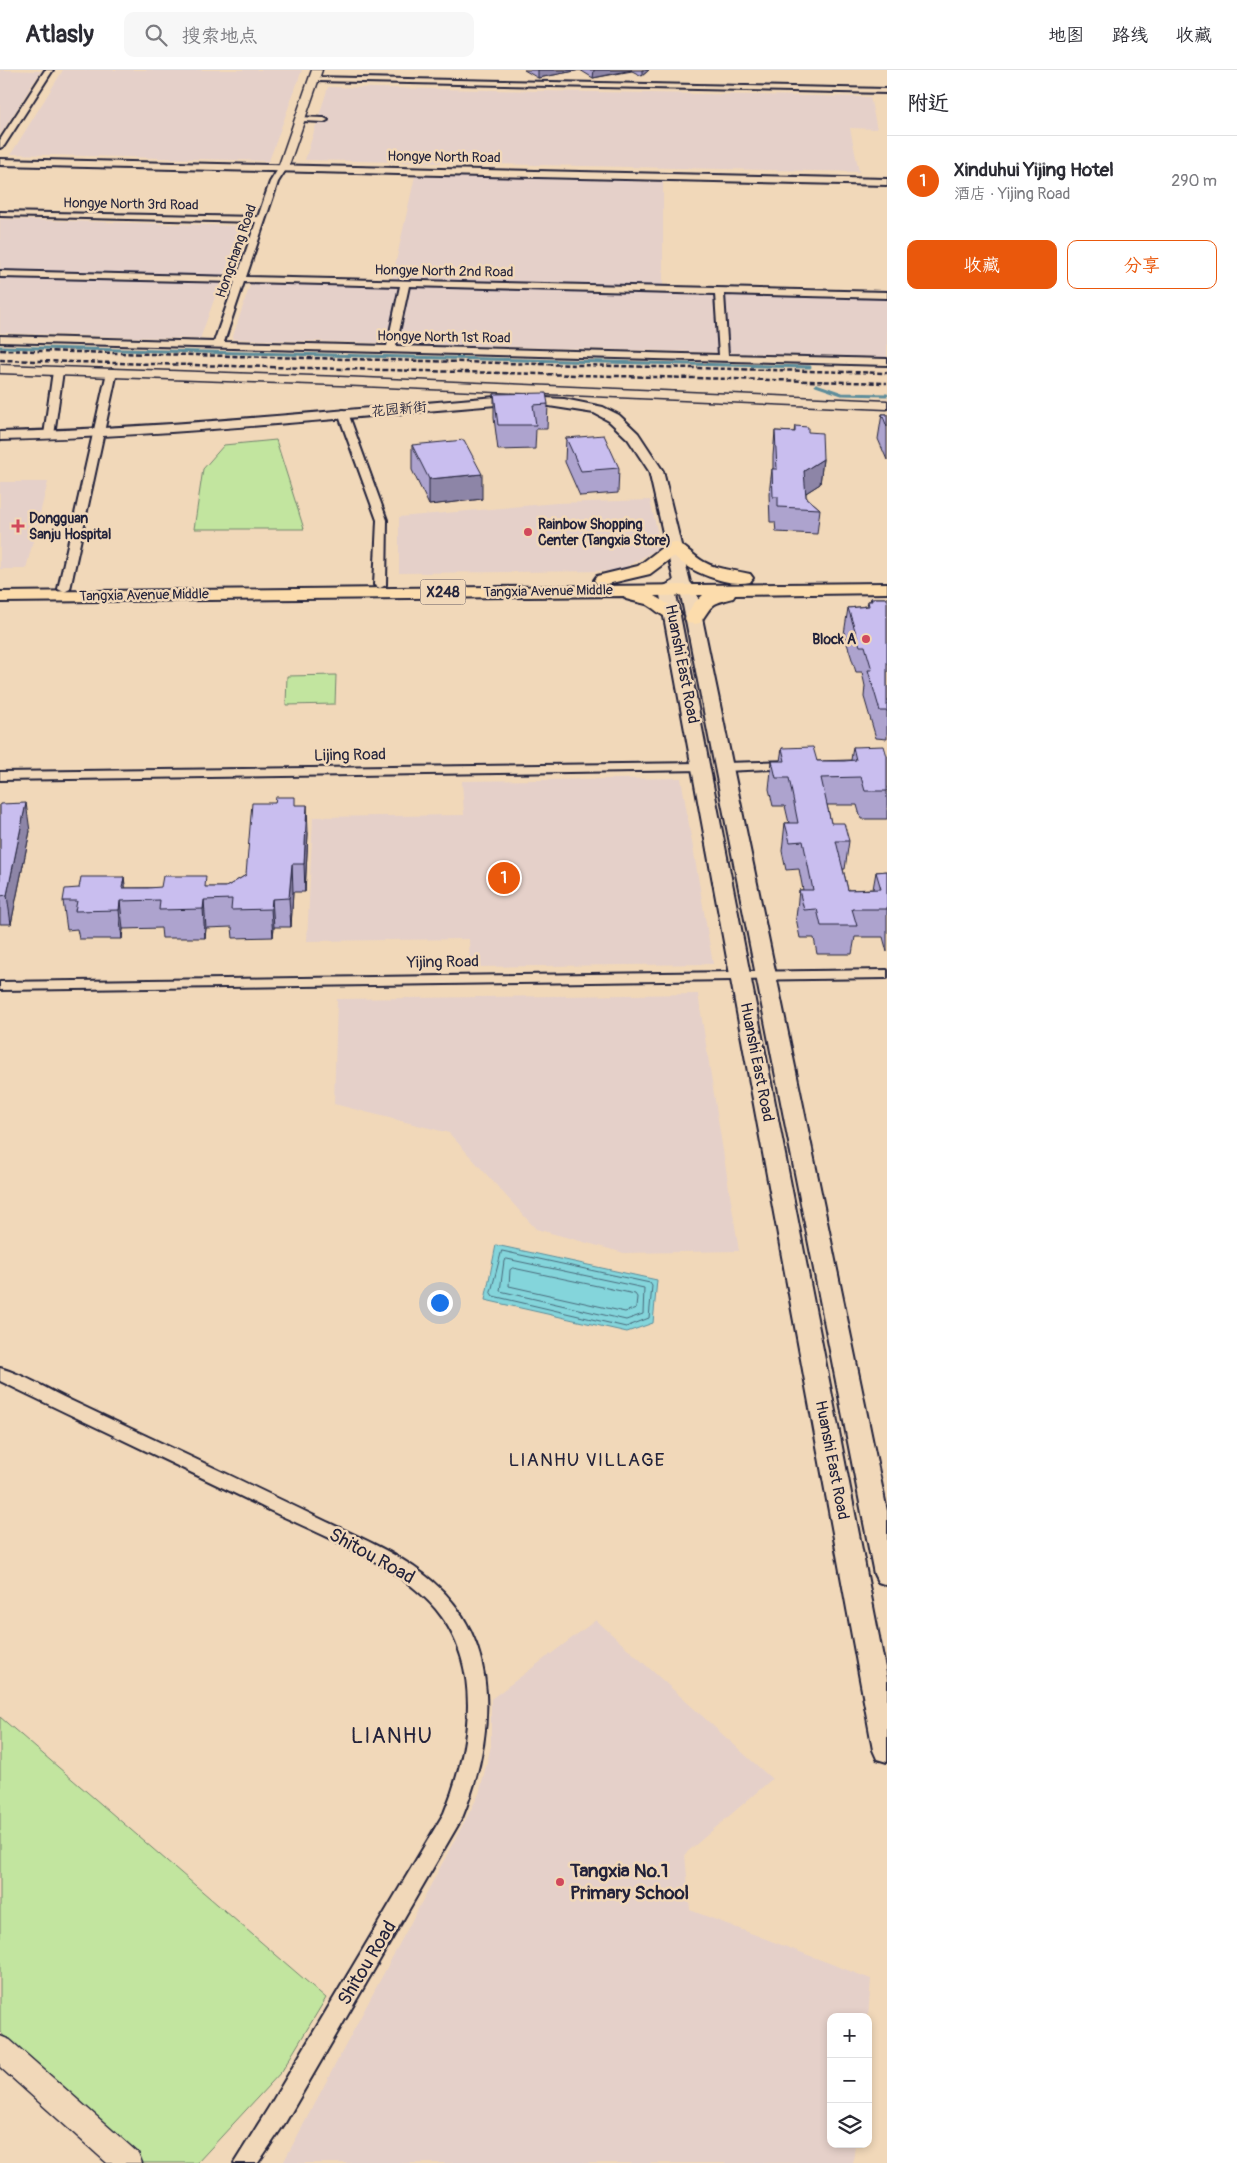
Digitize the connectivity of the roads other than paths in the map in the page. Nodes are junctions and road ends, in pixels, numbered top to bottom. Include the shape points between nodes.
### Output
1 (49, 70) edge
2 (316, 74) edge
3 (887, 91) edge
4 (301, 119) junction
5 (324, 120) dead end
6 (0, 146) edge
7 (0, 158) edge
8 (0, 162) edge
9 (284, 166) junction
10 (887, 178) edge
11 (887, 182) edge
12 (0, 214) edge
13 (261, 220) junction
14 (0, 274) edge
15 (240, 280) junction
16 (405, 284) junction
17 (719, 291) junction
18 (887, 295) edge
19 (0, 339) edge
20 (218, 345) junction
21 (391, 349) junction
22 (724, 358) junction
23 (887, 362) edge
24 (0, 370) edge
25 (58, 371) junction
26 (112, 372) junction
27 (620, 392) junction
28 (887, 405) edge
29 (598, 410) junction
30 (343, 413) junction
31 (98, 433) junction
32 (48, 435) junction
33 (0, 436) edge
34 (674, 547) junction
35 (887, 581) edge
36 (768, 585) junction
37 (380, 586) junction
38 (586, 587) junction
39 (679, 587) junction
40 (887, 588) edge
41 (64, 589) junction
42 (0, 590) edge
43 (0, 597) edge
44 (672, 614) junction
45 (694, 619) junction
46 (800, 765) edge
47 (701, 767) junction
48 (724, 767) junction
49 (0, 776) edge
50 (887, 974) edge
51 (740, 975) junction
52 (766, 975) junction
53 (0, 986) edge
54 (0, 1374) edge
55 (887, 1574) edge
56 (887, 1750) edge
57 (0, 2049) edge
58 (128, 2163) edge
59 (245, 2163) edge

1 - 6 street
2 - 3 street
2 - 4 street
4 - 5 street
4 - 9 street
7 - 9 main road, Hongye North Road
8 - 9 main road, Hongye North Road
9 - 10 main road, Hongye North Road
9 - 11 main road, Hongye North Road
9 - 13 street, Hongchang Road via 274,182
12 - 13 street, Hongye North 3rd Road
13 - 15 street, Hongchang Road
14 - 15 street, Hongye North 2nd Road
15 - 16 street, Hongye North 2nd Road
15 - 20 street, Hongchang Road
16 - 17 street, Hongye North 2nd Road
16 - 21 street
17 - 18 street, Hongye North 2nd Road
17 - 22 street
19 - 20 street, Hongye North 1st Road
20 - 21 street, Hongye North 1st Road
21 - 22 street, Hongye North 1st Road
22 - 23 street, Hongye North 1st Road
24 - 25 street
25 - 26 street
25 - 32 street
26 - 27 street
26 - 31 street
27 - 28 street
27 - 29 street
29 - 30 main road, 花园新街 via 536,400
29 - 34 main road, 花园新街 via 614,418 633,436 656,471
30 - 31 main road, 花园新街
30 - 37 street via 382,520
31 - 32 main road, 花园新街
31 - 41 street
32 - 33 main road, 花园新街
34 - 36 main road via 693,565 706,571
34 - 38 main road via 644,570
34 - 39 main road, 花园新街
35 - 36 main road, Tangxia Avenue Middle / X248
36 - 39 main road, Tangxia Avenue Middle / X248
36 - 40 main road, Tangxia Avenue Middle / X248
36 - 45 main road via 712,597 699,606
37 - 38 main road, Tangxia Avenue Middle / X248
37 - 41 main road, Tangxia Avenue Middle / X248
38 - 39 main road, Tangxia Avenue Middle / X248
38 - 43 main road, Tangxia Avenue Middle / X248
38 - 44 main road via 638,596 653,601
39 - 44 main road, Huanshi East Road
39 - 45 main road, Huanshi East Road
41 - 42 main road, Tangxia Avenue Middle / X248
44 - 47 main road, Huanshi East Road
45 - 48 main road, Huanshi East Road
46 - 48 street
47 - 49 street, Lijing Road
47 - 51 main road, Huanshi East Road
48 - 52 main road, Huanshi East Road
50 - 52 street, Yijing Road
51 - 52 street, Yijing Road
51 - 53 street, Yijing Road
51 - 56 main road, Huanshi East Road
52 - 55 main road, Huanshi East Road
54 - 59 street, Shitou Road via 393,1563 423,1584 448,1612 472,1661 477,1697 476,1737 468,1778 458,1805 277,2115
57 - 58 street

